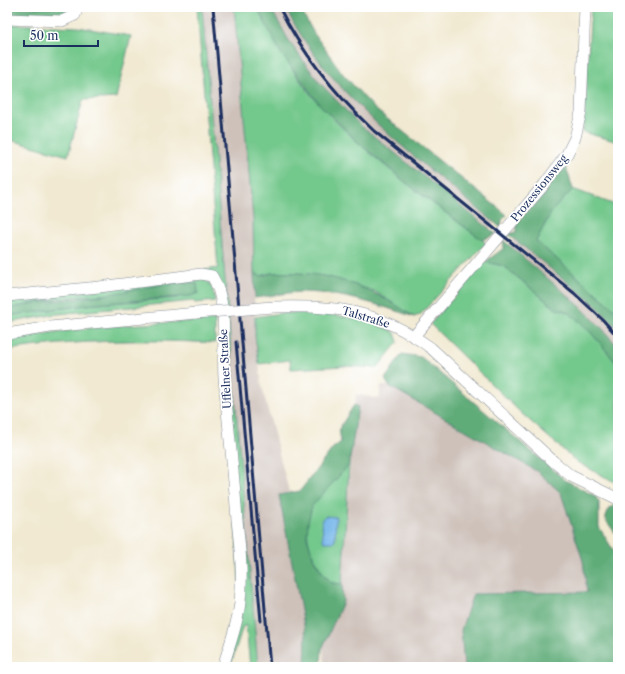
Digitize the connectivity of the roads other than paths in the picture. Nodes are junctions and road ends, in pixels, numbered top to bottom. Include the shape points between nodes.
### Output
1 (78, 7) edge
2 (585, 7) edge
3 (7, 19) edge
4 (7, 296) edge
5 (7, 334) edge
6 (414, 336) junction
7 (618, 499) edge
8 (223, 667) edge

1 - 3 street via 75,15 62,21
2 - 6 street, Prozessionsweg via 581,112 575,138 567,154 544,185
4 - 8 street, Uffelner Straße via 201,274 212,276 221,307 224,376 241,579 237,621
5 - 6 street, Talstraße, bridge via 50,327 196,313 273,307 324,307 349,310 394,325
6 - 7 street, Talstraße via 431,348 571,476

